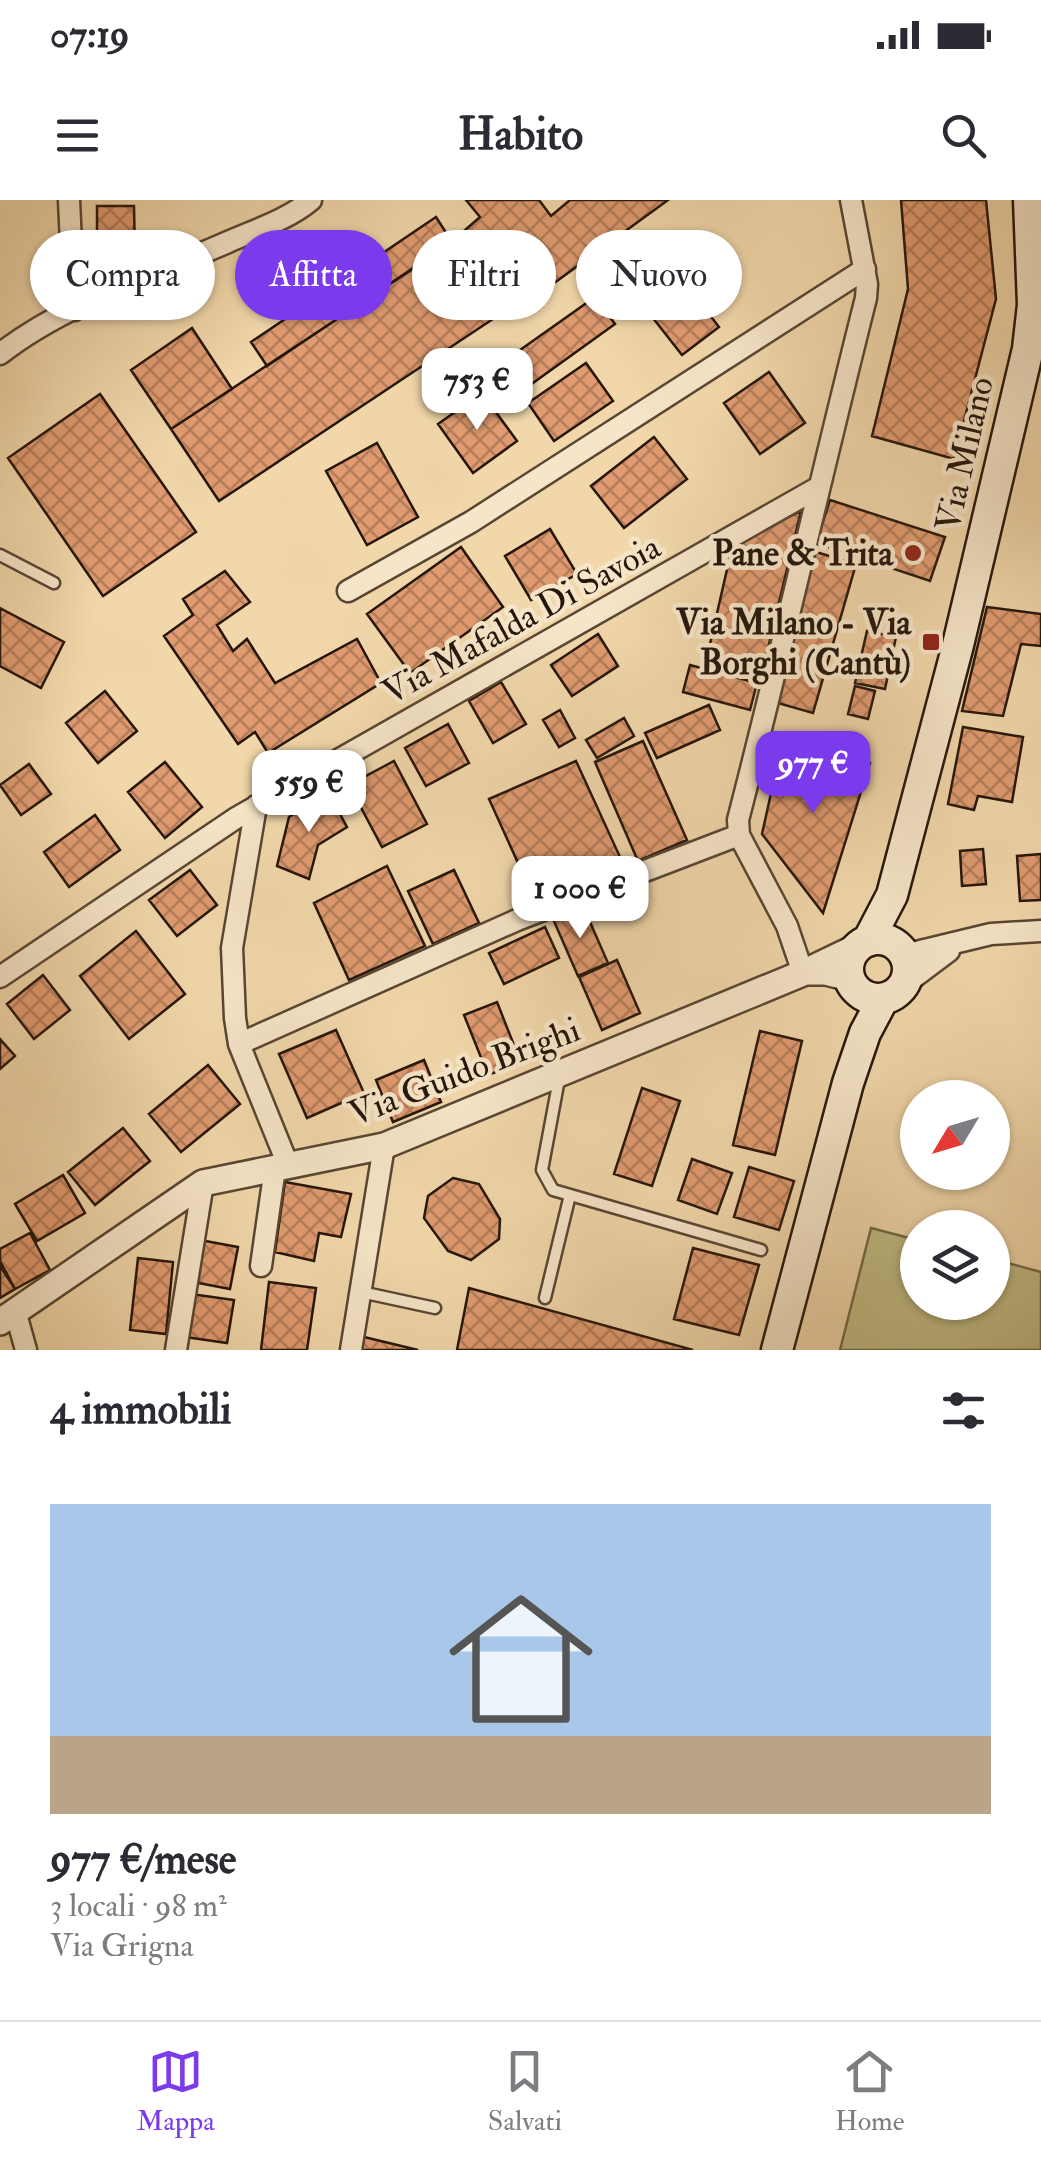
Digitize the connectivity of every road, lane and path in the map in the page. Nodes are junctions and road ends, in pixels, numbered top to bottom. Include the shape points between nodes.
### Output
1 (69, 200) edge
2 (311, 200) edge
3 (851, 200) edge
4 (1029, 200) edge
5 (70, 230) edge
6 (215, 248) edge
7 (864, 269) junction
8 (55, 320) edge
9 (0, 354) edge
10 (818, 487) junction
11 (0, 555) edge
12 (54, 583) dead end
13 (348, 591) dead end
14 (256, 806) junction
15 (740, 835) junction
16 (1041, 931) edge
17 (968, 939) junction
18 (886, 962) junction
19 (803, 973) junction
20 (0, 977) edge
21 (852, 982) junction
22 (239, 1044) junction
23 (560, 1073) junction
24 (848, 1083) junction
25 (384, 1146) junction
26 (281, 1167) junction
27 (203, 1182) junction
28 (570, 1195) junction
29 (761, 1250) dead end
30 (261, 1266) dead end
31 (360, 1292) junction
32 (545, 1298) dead end
33 (435, 1308) dead end
34 (8, 1318) edge
35 (26, 1350) edge
36 (176, 1350) edge
37 (351, 1350) edge
38 (778, 1350) edge

1 - 5 street
2 - 6 street
3 - 7 street
4 - 18 main road, Via Milano via 1028,349 892,896
7 - 10 street via 866,298
7 - 13 street via 471,522
8 - 9 street
10 - 14 street, Via Mafalda Di Savoia
10 - 15 street via 738,820
11 - 12 lane
14 - 20 street, Via Mafalda Di Savoia
14 - 22 street via 232,948
15 - 19 street
15 - 22 street via 517,920
16 - 17 street
17 - 18 street
17 - 18 street via 932,962
18 - 19 street, Via Guido Brighi
18 - 21 main road via 864,996
18 - 24 main road, Via Milano
19 - 21 street, Via Guido Brighi via 826,972
19 - 23 street, Via Guido Brighi
21 - 24 main road, Via Milano
22 - 26 street
23 - 25 street, Via Guido Brighi
23 - 28 lane via 542,1170 553,1190
24 - 38 main road, Via Milano
25 - 26 street, Via Guido Brighi
25 - 31 street
26 - 27 street, Via Guido Brighi
26 - 30 street
27 - 34 street, Via Guido Brighi
27 - 36 street
28 - 29 lane
28 - 32 lane
31 - 33 lane
31 - 37 street
34 - 35 street

